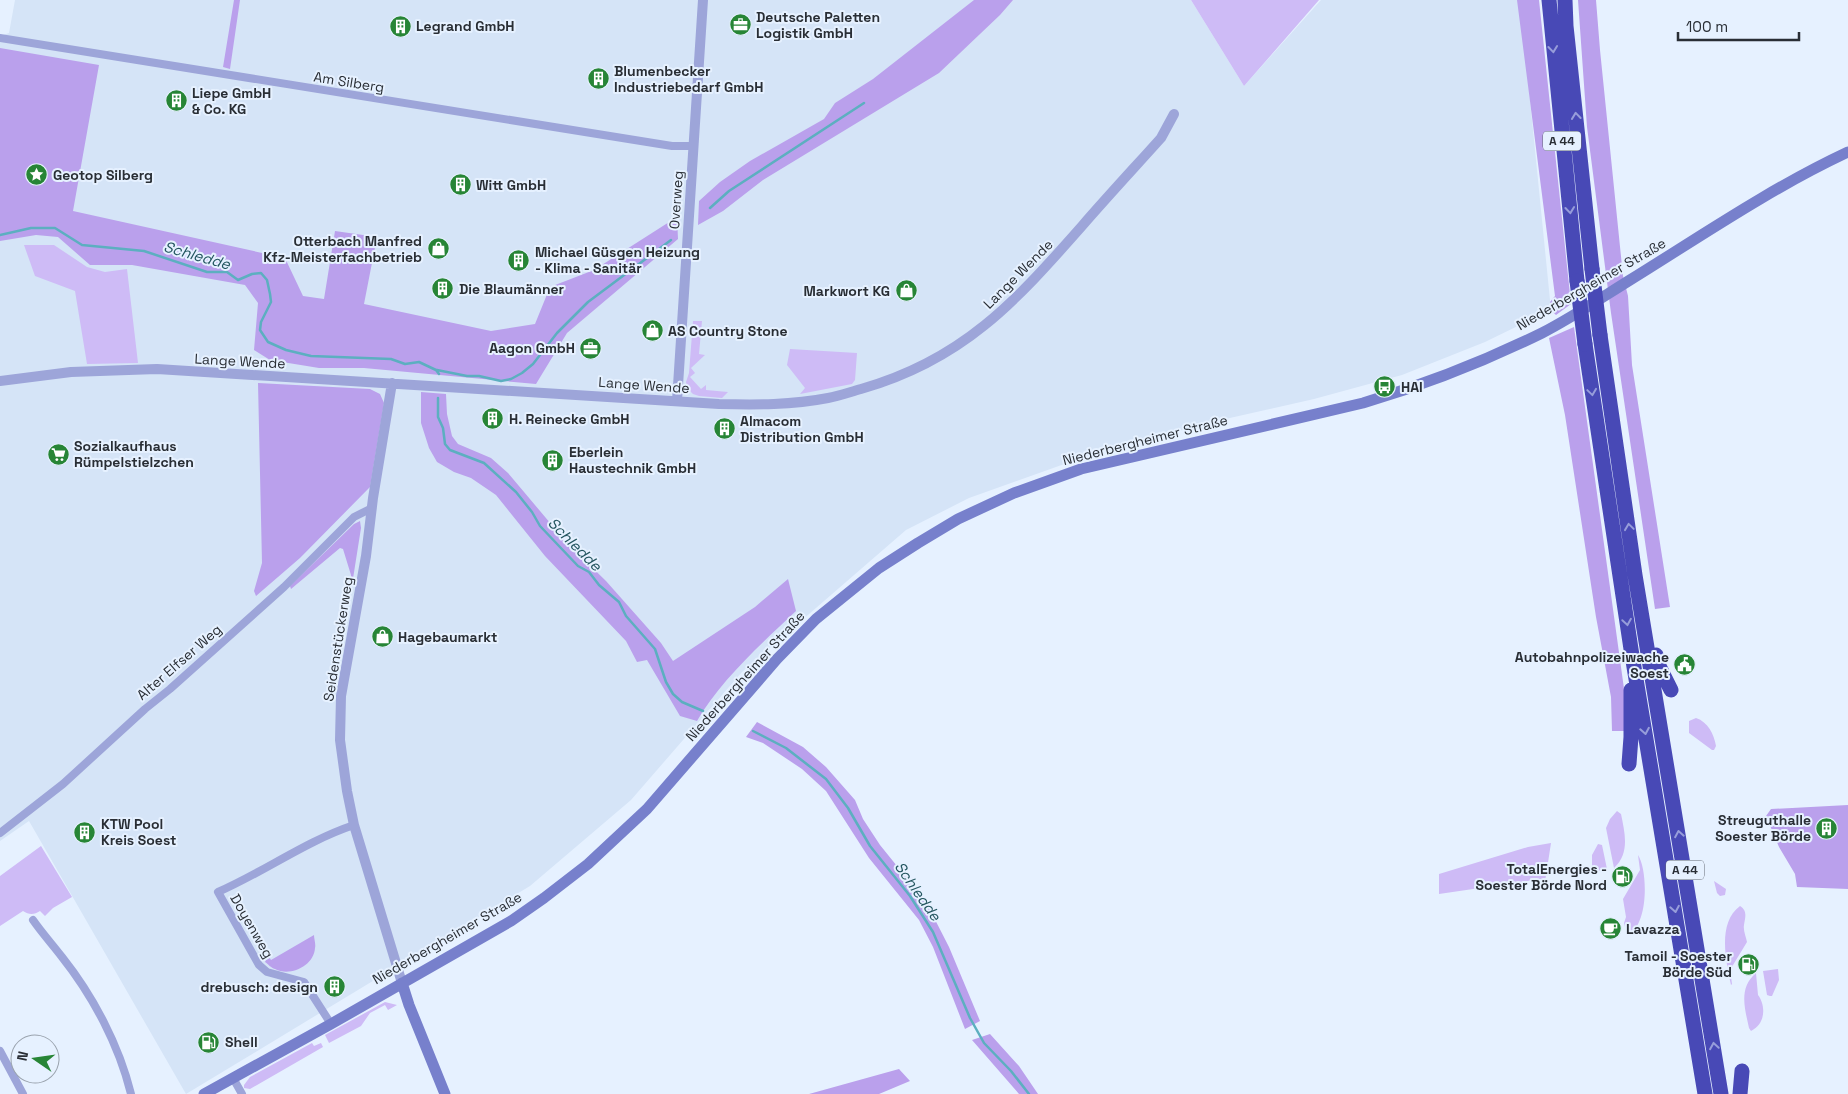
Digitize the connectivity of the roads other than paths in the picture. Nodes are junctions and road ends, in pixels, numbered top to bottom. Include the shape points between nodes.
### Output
1 (703, 0) edge
2 (1549, 0) edge
3 (1565, 0) edge
4 (0, 38) edge
5 (1174, 114) dead end
6 (694, 146) junction
7 (1848, 152) edge
8 (0, 381) edge
9 (392, 383) junction
10 (676, 402) junction
11 (372, 508) junction
12 (1651, 646) junction
13 (1631, 649) junction
14 (1671, 690) dead end
15 (1629, 764) dead end
16 (354, 825) junction
17 (0, 833) edge
18 (33, 920) dead end
19 (402, 983) junction
20 (331, 1024) junction
21 (0, 1051) edge
22 (1742, 1072) dead end
23 (233, 1078) junction
24 (24, 1094) edge
25 (131, 1094) edge
26 (204, 1094) edge
27 (242, 1094) edge
28 (445, 1094) edge
29 (1705, 1094) edge
30 (1721, 1094) edge
31 (1740, 1094) edge

1 - 6 street, Overweg
2 -> 13 highway, A 44, bridge via 1577,281
12 -> 3 highway, A 44, bridge via 1640,599 1600,335
4 - 6 street, Am Silberg via 672,146
5 - 10 street, Lange Wende via 1161,138 1044,271 970,338 948,352 908,374 831,398 762,405
6 - 10 street, Overweg
7 - 19 main road, Niederbergheimer Straße via 1776,190 1543,332 1455,372 1363,403 1081,469 1014,493 958,519 879,568 816,619 777,659 647,809 588,864 511,920
8 - 9 street, Lange Wende via 71,372 157,369
9 - 10 street, Lange Wende
9 - 11 street, Seidenstückerweg
11 - 16 street, Seidenstückerweg via 341,696 340,740
11 - 17 street, Alter Elfser Weg via 354,517 284,587 170,689 63,784
12 - 14 highway
30 -> 12 highway, A 44
13 - 15 highway
13 -> 29 highway, A 44
16 - 19 street, Seidenstückerweg
16 - 20 street, Doyenweg via 330,833 218,892 255,960 263,969 304,982
18 - 25 street via 87,993 110,1035
19 - 20 main road, Niederbergheimer Straße
19 - 28 main road
20 - 23 main road, Niederbergheimer Straße
21 - 24 street
22 - 31 highway
23 - 26 main road, Niederbergheimer Straße
23 - 27 street

